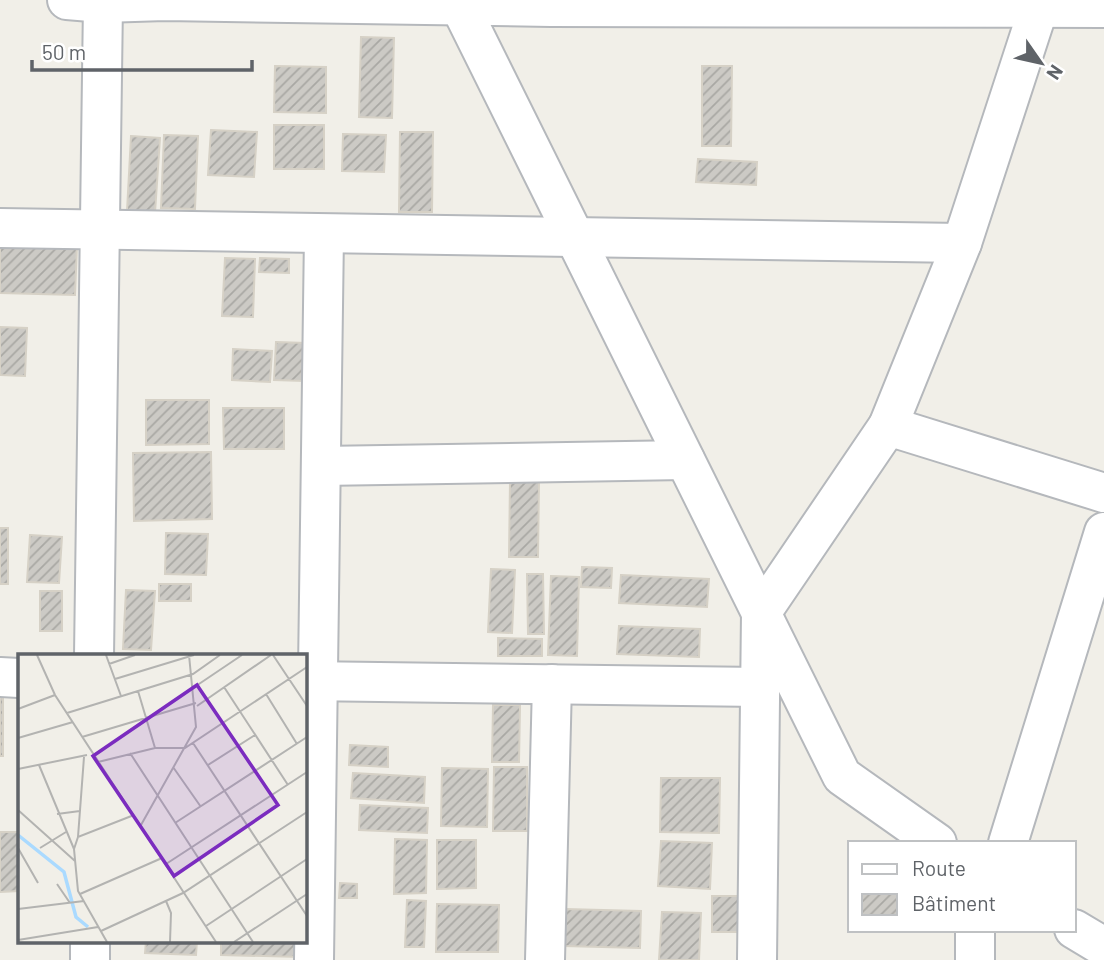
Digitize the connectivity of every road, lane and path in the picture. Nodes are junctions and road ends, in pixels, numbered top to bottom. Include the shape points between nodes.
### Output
1 (165, 0) edge
2 (85, 1) edge
3 (552, 4) edge
4 (460, 6) junction
5 (1039, 7) junction
6 (1104, 8) edge
7 (0, 228) edge
8 (100, 230) junction
9 (324, 234) junction
10 (575, 238) junction
11 (962, 243) junction
12 (888, 426) junction
13 (685, 460) junction
14 (321, 466) junction
15 (1104, 493) edge
16 (1104, 532) edge
17 (761, 613) junction
18 (94, 654) edge
19 (0, 677) edge
20 (18, 678) edge
21 (311, 681) edge
22 (552, 684) junction
23 (760, 687) junction
24 (934, 841) edge
25 (1009, 841) edge
26 (1076, 930) edge
27 (975, 932) edge
28 (90, 942) edge
29 (1104, 947) edge
30 (90, 960) edge
31 (314, 960) edge
32 (545, 960) edge
33 (757, 960) edge
34 (975, 960) edge

1 - 2 street
1 - 4 street
2 - 8 street
3 - 4 street
3 - 5 street
4 - 10 street
5 - 6 street
5 - 11 street
7 - 8 street
8 - 9 street
8 - 18 street
9 - 10 street
9 - 14 street
10 - 11 street
10 - 13 street
11 - 12 street
12 - 15 street
12 - 17 street
13 - 14 street
13 - 17 street
14 - 21 street
16 - 25 street
17 - 23 street
17 - 24 street via 842,776
19 - 20 street
21 - 22 street
21 - 31 street
22 - 23 street
22 - 32 street
23 - 33 street
26 - 29 street
27 - 34 street
28 - 30 street

